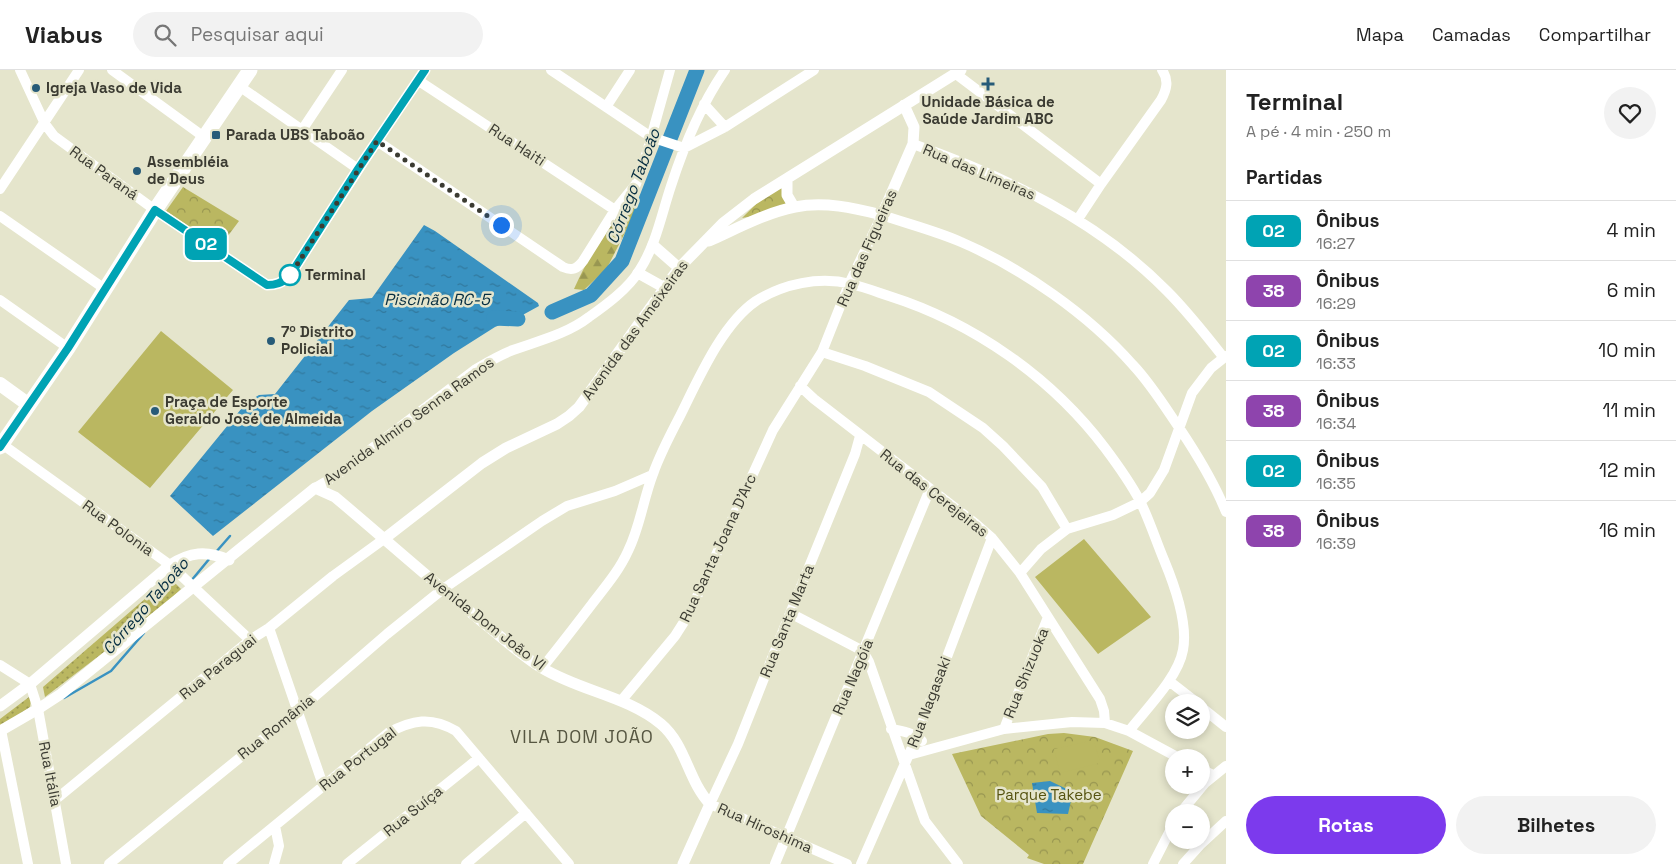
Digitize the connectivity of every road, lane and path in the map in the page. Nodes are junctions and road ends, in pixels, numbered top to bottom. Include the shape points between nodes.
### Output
1 (20, 70) edge
2 (79, 70) edge
3 (112, 70) edge
4 (250, 70) edge
5 (342, 70) edge
6 (425, 70) edge
7 (551, 70) edge
8 (630, 70) edge
9 (670, 70) edge
10 (724, 70) edge
11 (814, 70) edge
12 (1162, 70) edge
13 (959, 72) edge
14 (419, 81) junction
15 (239, 86) junction
16 (704, 104) junction
17 (904, 105) junction
18 (606, 107) junction
19 (45, 124) junction
20 (725, 127) junction
21 (302, 130) junction
22 (204, 137) junction
23 (654, 138) junction
24 (377, 141) junction
25 (913, 144) junction
26 (682, 147) junction
27 (358, 169) junction
28 (787, 179) junction
29 (1100, 184) junction
30 (0, 189) edge
31 (794, 207) junction
32 (155, 210) junction
33 (615, 210) junction
34 (882, 215) junction
35 (0, 216) edge
36 (1078, 220) junction
37 (701, 245) junction
38 (653, 246) junction
39 (679, 268) junction
40 (638, 273) junction
41 (849, 284) junction
42 (665, 288) junction
43 (105, 289) junction
44 (0, 300) edge
45 (68, 348) junction
46 (822, 352) junction
47 (1225, 357) edge
48 (0, 384) edge
49 (800, 386) junction
50 (29, 405) junction
51 (1180, 429) junction
52 (860, 436) junction
53 (1, 445) edge
54 (652, 475) junction
55 (315, 488) junction
56 (930, 489) junction
57 (1140, 502) junction
58 (1226, 512) edge
59 (1068, 529) junction
60 (992, 538) junction
61 (384, 539) junction
62 (229, 560) junction
63 (170, 565) junction
64 (1020, 573) junction
65 (193, 588) junction
66 (443, 589) junction
67 (790, 614) junction
68 (1048, 617) junction
69 (269, 628) junction
70 (250, 640) junction
71 (864, 651) junction
72 (0, 665) edge
73 (542, 668) junction
74 (1168, 681) junction
75 (30, 684) junction
76 (1185, 694) edge
77 (621, 701) junction
78 (0, 706) edge
79 (38, 710) junction
80 (297, 710) junction
81 (1210, 714) edge
82 (1105, 723) junction
83 (1226, 726) edge
84 (891, 729) junction
85 (1004, 729) junction
86 (1, 731) edge
87 (1128, 732) junction
88 (917, 736) junction
89 (930, 748) junction
90 (1165, 751) edge
91 (479, 758) junction
92 (907, 760) junction
93 (1226, 766) edge
94 (1210, 774) edge
95 (1213, 775) junction
96 (323, 785) junction
97 (55, 800) junction
98 (710, 804) junction
99 (1188, 804) edge
100 (526, 813) junction
101 (1226, 821) edge
102 (275, 826) junction
103 (786, 838) junction
104 (1165, 840) edge
105 (953, 862) edge
106 (28, 864) edge
107 (66, 864) edge
108 (108, 864) edge
109 (228, 864) edge
110 (274, 864) edge
111 (347, 864) edge
112 (466, 864) edge
113 (569, 864) edge
114 (683, 864) edge
115 (775, 864) edge
116 (847, 864) edge
117 (861, 864) edge
118 (1152, 864) edge
119 (1183, 864) edge

1 - 19 street, Rua Paraná
2 - 19 street
3 - 22 street
4 - 15 main road
5 - 21 street
6 - 14 street
7 - 18 street
8 - 18 street
9 - 23 street
10 - 16 street, Avenida Almiro Senna Ramos
11 - 20 street
12 - 29 street via 1167,84 1165,92
13 - 17 street, Avenida das Ameixeiras
13 - 29 street
14 - 24 street
14 - 33 street, Rua Haiti
15 - 21 street
15 - 22 main road
16 - 20 street
16 - 26 street, Avenida Almiro Senna Ramos
17 - 25 street, Rua das Figueiras via 914,128
17 - 28 street, Avenida das Ameixeiras
18 - 23 street
19 - 30 street
19 - 32 street, Rua Paraná via 54,136
20 - 26 street
21 - 27 street
22 - 32 main road
23 - 26 street
23 - 33 street via 636,184
24 - 27 street
24 - 33 street via 563,267 574,269 583,261
25 - 34 street, Rua das Figueiras
25 - 36 street, Rua das Limeiras via 1014,184
26 - 38 street, Avenida Almiro Senna Ramos
27 - 32 street, Rua Paraná via 289,277 274,285 267,285
28 - 31 street via 787,195
28 - 37 street, Avenida das Ameixeiras via 738,211
29 - 36 street
31 - 34 street via 828,205
31 - 37 street
32 - 43 main road
34 - 41 street, Rua das Figueiras
34 - 51 street via 961,241 1025,275 1071,308 1121,352 1146,380
35 - 43 street
36 - 47 street, Rua das Limeiras via 1154,279 1194,319
37 - 39 street, Avenida das Ameixeiras
38 - 39 street
38 - 40 street, Avenida Almiro Senna Ramos
39 - 42 street, Avenida das Ameixeiras
40 - 42 street
40 - 55 street, Avenida Almiro Senna Ramos via 587,319 476,369 337,475
41 - 46 street, Rua das Figueiras
41 - 54 street via 811,282 788,287 771,292 738,316 699,378
41 - 57 street via 910,303 950,321 1006,353 1058,396 1082,421 1114,460
42 - 61 street, Avenida das Ameixeiras via 569,416 482,463
43 - 45 main road
44 - 45 street
45 - 50 main road
46 - 49 street, Rua das Figueiras
46 - 59 street via 929,392 983,428 1042,487
47 - 51 street via 1211,368 1192,393
48 - 50 main road
49 - 52 street, Rua das Cerejeiras
49 - 77 street, Rua Santa Joana D'Arc via 773,430 690,614
50 - 53 main road
51 - 57 street via 1157,484
51 - 58 street via 1208,472
52 - 56 street, Rua das Cerejeiras
52 - 67 street, Rua Santa Marta
53 - 63 street, Rua Polonia
54 - 66 street, Rua România via 567,506
54 - 73 street via 636,532 620,566
55 - 61 street, Avenida Dom João VI via 335,497
55 - 62 street, Avenida Almiro Senna Ramos
56 - 60 street, Rua das Cerejeiras
56 - 71 street, Rua Nagóia
57 - 59 street via 1113,515
57 - 74 street via 1182,618 1183,650
59 - 64 street via 1041,549
60 - 64 street, Rua das Cerejeiras
60 - 88 street, Rua Nagasaki
61 - 66 street, Avenida Dom João VI
61 - 69 street, Rua Paraguai
62 - 63 street via 203,553 181,558
62 - 65 street, Avenida Almiro Senna Ramos
63 - 65 street, Rua Polonia
63 - 75 street
64 - 68 street, Rua das Cerejeiras
65 - 70 street, Rua Polonia
65 - 79 street, Avenida Almiro Senna Ramos
66 - 73 street, Avenida Dom João VI
66 - 80 street, Rua România
67 - 71 street
67 - 98 street, Rua Santa Marta via 738,744
68 - 82 street, Rua das Cerejeiras via 1100,699
68 - 85 street, Rua Shizuoka
69 - 70 street, Rua Paraguai
69 - 80 street
70 - 97 street, Rua Paraguai
71 - 84 street
71 - 103 street, Rua Nagóia
72 - 75 street
73 - 77 street, Avenida Dom João VI
74 - 76 street
74 - 87 street
75 - 78 street
75 - 79 street, Rua Itália
77 - 98 street, Avenida Dom João VI via 663,726 675,741 696,786
79 - 86 street, Avenida Almiro Senna Ramos
79 - 97 street, Rua Itália
80 - 96 street
80 - 108 street, Rua România
81 - 83 street
82 - 85 street via 1052,723
82 - 87 street
84 - 88 street
84 - 92 street
85 - 89 street
86 - 106 street
87 - 90 street
88 - 89 street
88 - 92 street, Rua Nagasaki
89 - 92 street
91 - 96 street, Rua Portugal via 456,731 445,724 404,724
91 - 100 street, Rua Portugal
91 - 111 street, Rua Suíça
92 - 105 street via 925,821
92 - 117 street, Rua Nagasaki
93 - 95 street
94 - 95 street
95 - 99 street
96 - 102 street, Rua Portugal
97 - 107 street, Rua Itália
98 - 103 street, Rua Hiroshima
98 - 114 street
100 - 112 street
100 - 113 street, Rua Portugal
101 - 119 street
102 - 109 street, Rua Portugal
102 - 110 street via 279,846
103 - 115 street, Rua Nagóia
103 - 116 street, Rua Hiroshima
104 - 118 street

